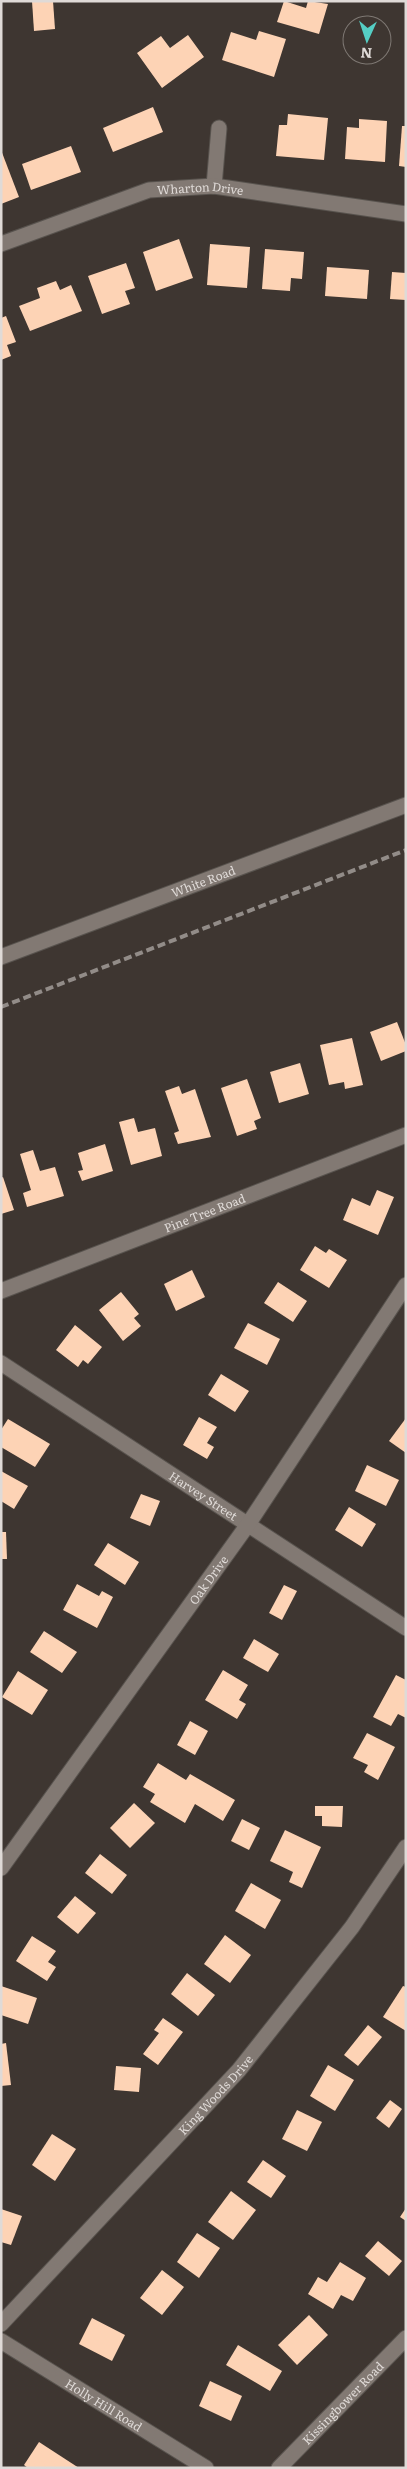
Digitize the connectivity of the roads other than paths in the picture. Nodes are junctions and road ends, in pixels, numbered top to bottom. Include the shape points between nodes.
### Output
1 (219, 128) dead end
2 (214, 186) junction
3 (406, 214) edge
4 (1, 244) edge
5 (406, 805) edge
6 (1, 957) edge
7 (406, 1135) edge
8 (406, 1285) edge
9 (1, 1291) edge
10 (1, 1363) edge
11 (249, 1523) junction
12 (406, 1628) edge
13 (406, 1847) edge
14 (1, 1868) edge
15 (1, 2324) edge
16 (406, 2338) edge
17 (1, 2341) edge
18 (206, 2468) edge
19 (279, 2468) edge

1 - 2 street
2 - 3 street, Wharton Drive
2 - 4 street, Wharton Drive via 148,190
5 - 6 street, White Road
7 - 9 street, Pine Tree Road
8 - 11 street, Oak Drive
10 - 11 street, Harvey Street
11 - 12 street, Harvey Street
11 - 14 street, Oak Drive
13 - 15 street, King Woods Drive via 352,1927 239,2070
16 - 19 street, Kissingbower Road
17 - 18 street, Holly Hill Road

